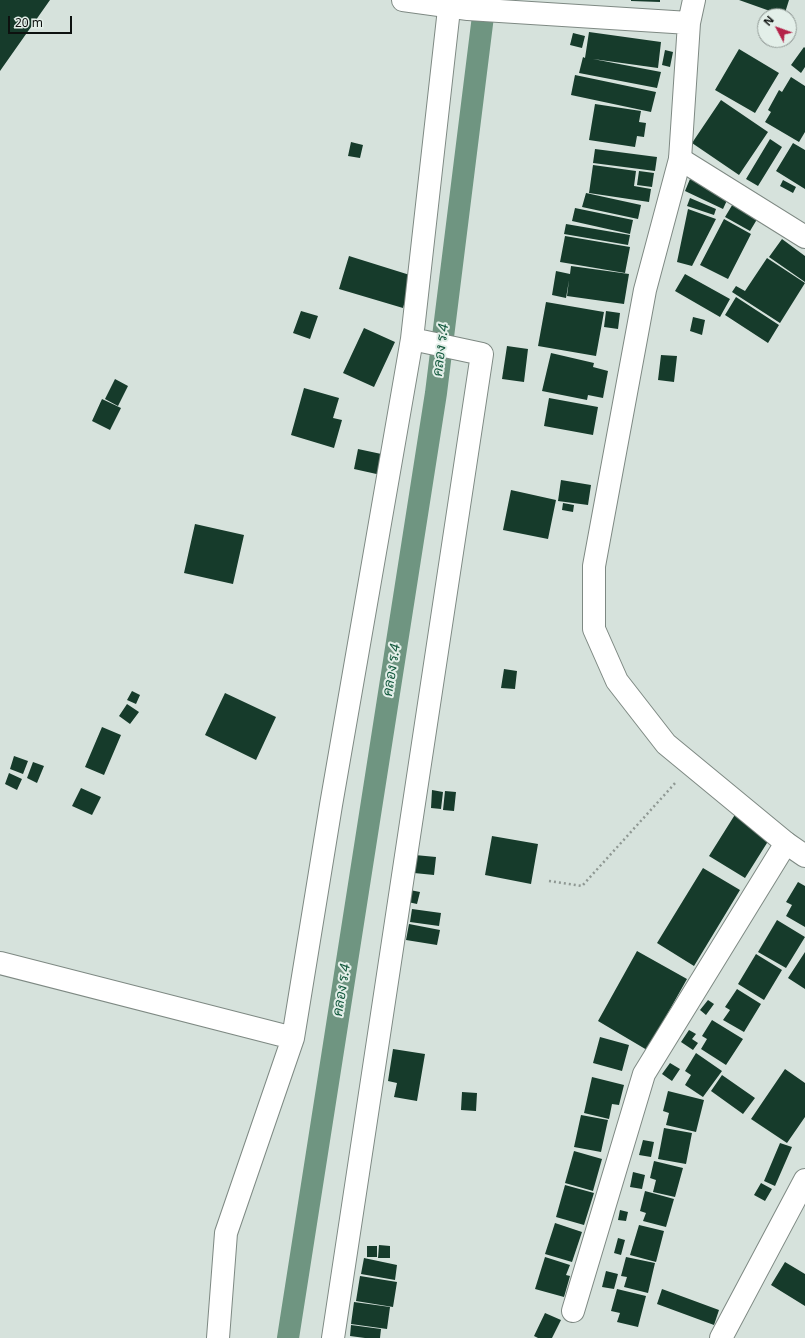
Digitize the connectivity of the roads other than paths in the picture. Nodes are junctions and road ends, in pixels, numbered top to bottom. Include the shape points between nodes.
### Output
1 (403, 0) edge
2 (694, 0) edge
3 (456, 5) edge
4 (689, 23) junction
5 (680, 159) junction
6 (805, 236) edge
7 (422, 342) junction
8 (786, 843) junction
9 (805, 856) edge
10 (0, 963) edge
11 (293, 1038) junction
12 (805, 1180) edge
13 (573, 1311) dead end
14 (218, 1338) edge
15 (333, 1338) edge
16 (722, 1338) edge

1 - 3 street
2 - 4 street
3 - 4 street via 516,12
3 - 7 street
4 - 5 street
5 - 6 street
5 - 8 street via 645,290 594,566 594,629 617,681 666,744
7 - 11 street via 331,805
7 - 15 street via 482,354
8 - 9 street
8 - 13 street via 644,1074
10 - 11 street
11 - 14 street via 226,1233
12 - 16 street

